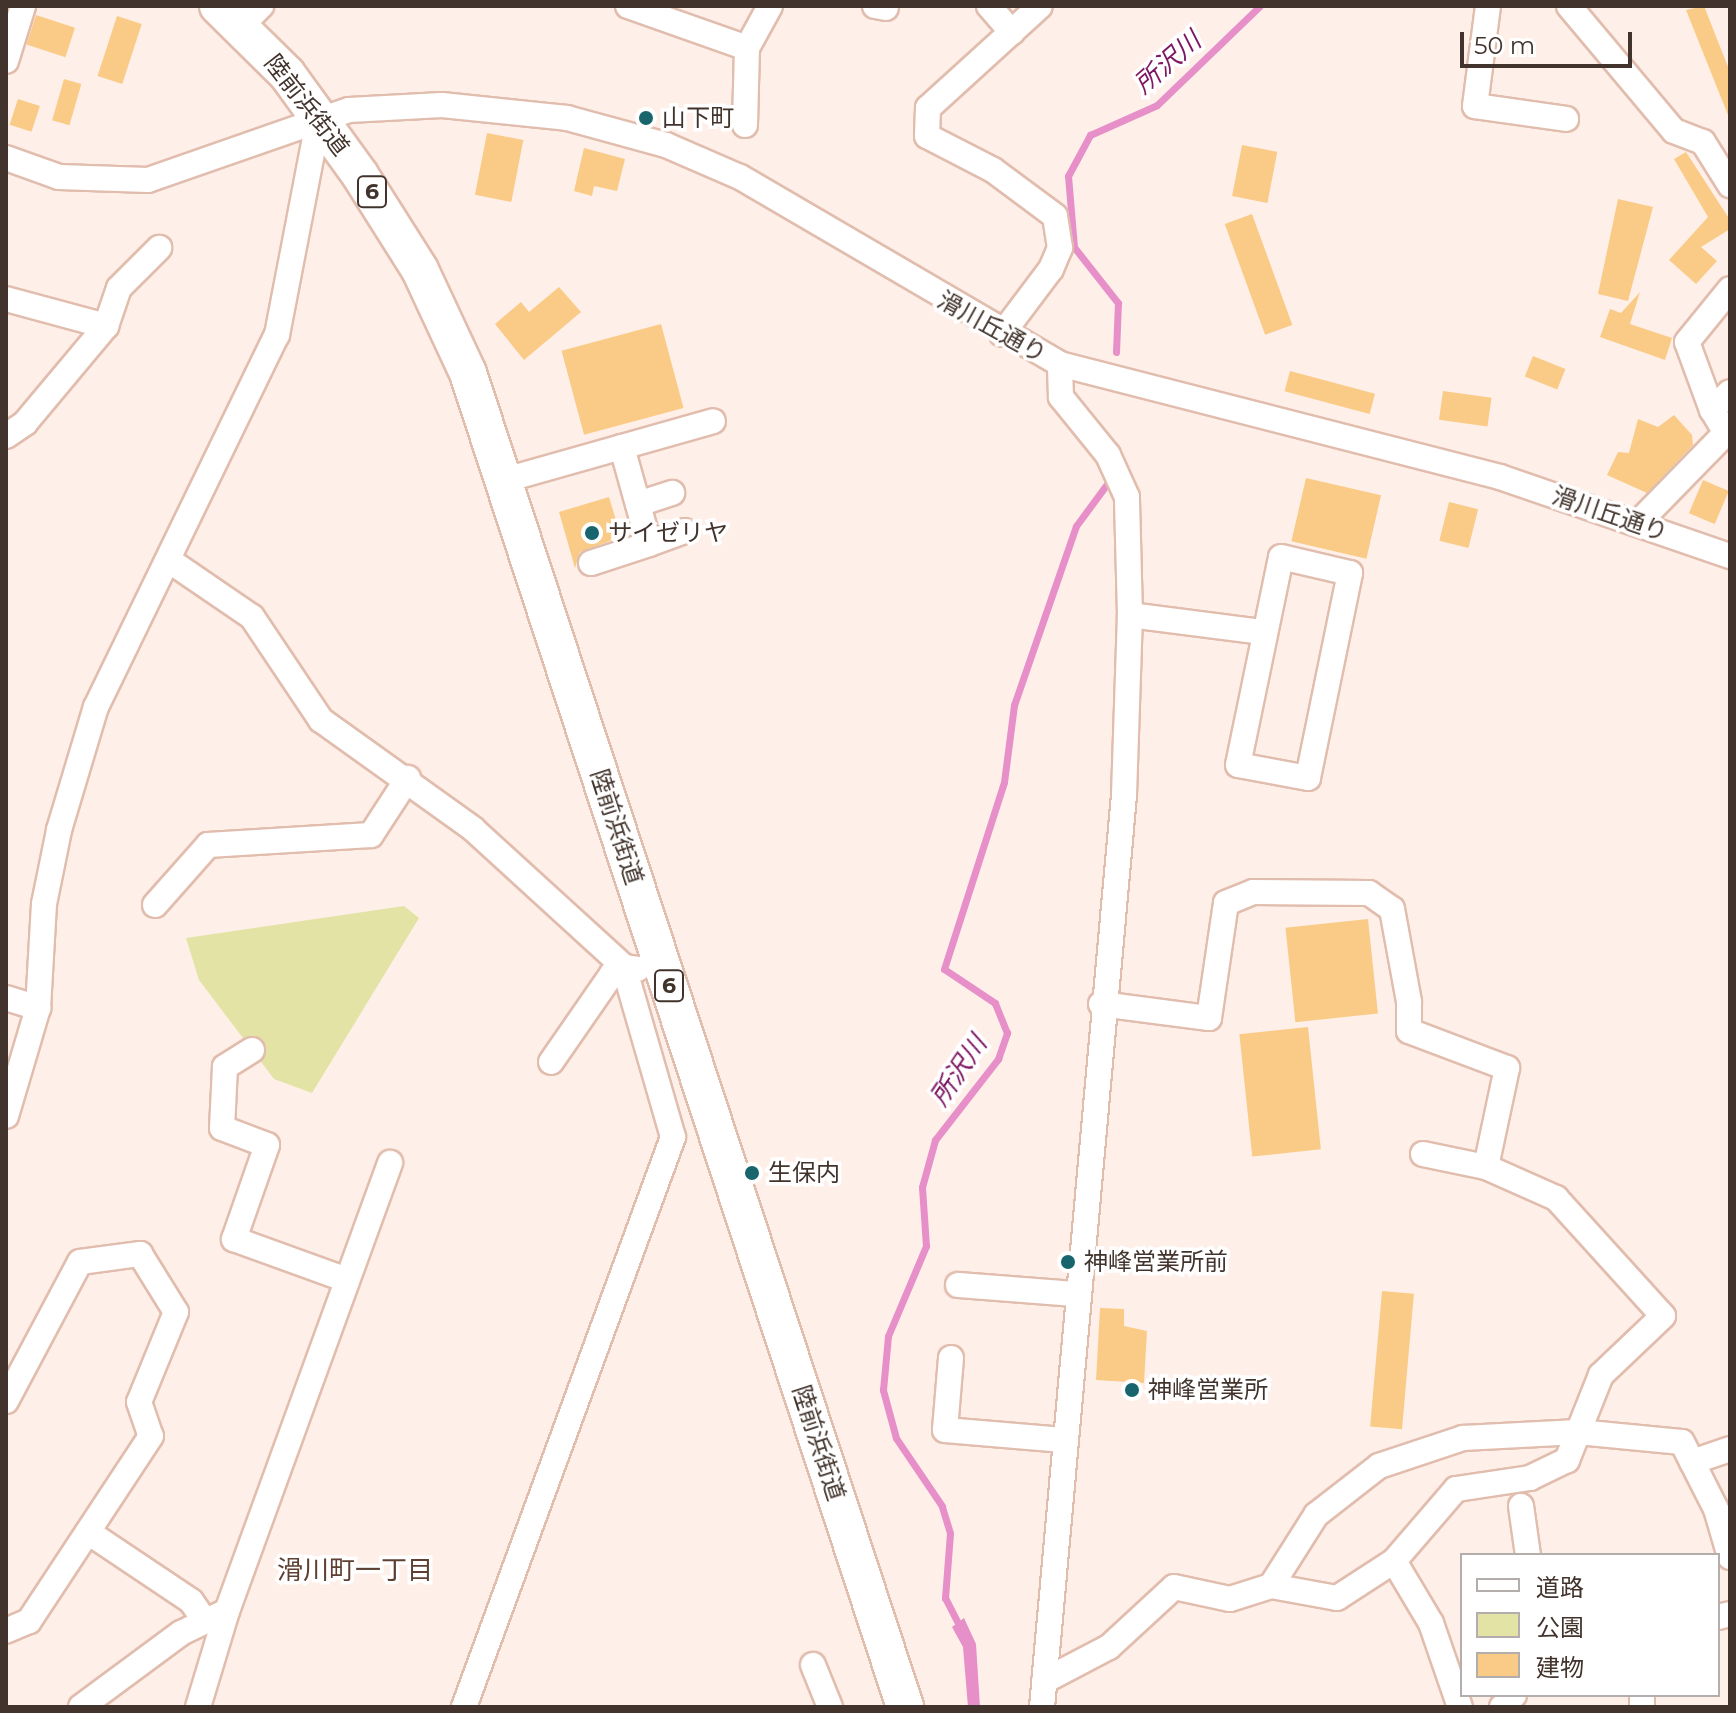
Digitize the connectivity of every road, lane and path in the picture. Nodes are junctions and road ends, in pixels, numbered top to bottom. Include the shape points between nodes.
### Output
1 (23, 6) edge
2 (628, 6) edge
3 (770, 6) edge
4 (989, 6) edge
5 (1040, 6) edge
6 (1488, 6) edge
7 (1569, 6) edge
8 (240, 13) edge
9 (1012, 32) junction
10 (747, 48) junction
11 (6, 61) edge
12 (319, 117) junction
13 (1566, 119) dead end
14 (745, 125) dead end
15 (6, 158) edge
16 (1730, 185) edge
17 (159, 248) dead end
18 (1730, 289) edge
19 (6, 299) edge
20 (106, 326) junction
21 (1002, 334) junction
22 (1060, 364) junction
23 (1730, 392) edge
24 (1712, 410) junction
25 (713, 421) dead end
26 (6, 436) edge
27 (622, 447) junction
28 (505, 480) junction
29 (672, 493) dead end
30 (638, 504) junction
31 (1639, 522) junction
32 (685, 531) dead end
33 (649, 544) junction
34 (1730, 556) edge
35 (170, 561) junction
36 (591, 563) dead end
37 (1130, 615) junction
38 (1263, 632) junction
39 (408, 778) junction
40 (155, 905) dead end
41 (662, 965) junction
42 (624, 967) junction
43 (6, 998) edge
44 (1101, 1004) junction
45 (38, 1008) junction
46 (252, 1050) dead end
47 (551, 1062) dead end
48 (6, 1116) edge
49 (1423, 1154) dead end
50 (390, 1163) dead end
51 (1486, 1167) junction
52 (347, 1280) junction
53 (958, 1285) dead end
54 (1076, 1294) junction
55 (951, 1358) dead end
56 (6, 1401) edge
57 (1578, 1432) junction
58 (1064, 1440) junction
59 (1730, 1449) edge
60 (1692, 1462) junction
61 (1521, 1506) dead end
62 (88, 1532) junction
63 (1528, 1553) edge
64 (1730, 1557) edge
65 (1394, 1561) junction
66 (1271, 1586) junction
67 (216, 1616) junction
68 (6, 1631) edge
69 (813, 1665) dead end
70 (1044, 1681) junction
71 (81, 1707) edge
72 (198, 1707) edge
73 (464, 1707) edge
74 (830, 1707) edge
75 (905, 1707) edge
76 (1042, 1707) edge
77 (1460, 1707) edge

1 - 11 street
2 - 10 street
3 - 10 street
4 - 9 street
5 - 9 street
6 - 13 street via 1475,106
7 - 16 street via 1674,131 1703,142
8 - 12 highway, 陸前浜街道 / 6
9 - 21 street via 928,108 927,136 993,170 1055,216 1060,248 1051,269
10 - 14 street
12 - 15 street, 滑川丘通り via 148,180 59,177
12 - 21 street, 滑川丘通り via 415,106 502,108 666,145 740,177
12 - 28 highway, 陸前浜街道 / 6 via 374,195 443,314
12 - 35 street via 277,335
17 - 20 street via 119,288
18 - 24 street via 1687,342
19 - 20 street
20 - 26 street via 25,423
21 - 22 street, 滑川丘通り
22 - 31 street, 滑川丘通り via 1446,463
22 - 37 street via 1061,397 1108,455 1127,497
23 - 24 street
24 - 31 street via 1726,433
25 - 27 street
27 - 28 street
27 - 30 street
28 - 41 highway, 陸前浜街道 / 6
29 - 30 street
30 - 33 street
31 - 34 street, 滑川丘通り
32 - 33 street
33 - 36 street
35 - 39 street via 252,617 321,720
35 - 45 street via 96,707 79,762 44,904
37 - 38 street
37 - 44 street via 1124,795
38 - 38 street via 1281,557 1350,573 1308,778 1238,765
39 - 40 street via 371,835 208,845
39 - 42 street
41 - 42 street
41 - 75 highway, 陸前浜街道 / 6
42 - 47 street via 612,974
42 - 73 street via 673,1137
43 - 45 street
44 - 51 street via 1209,1018 1226,903 1253,892 1369,893 1392,909 1409,1031 1507,1068
44 - 54 street
45 - 48 street
46 - 52 street via 225,1067 222,1128 267,1145 234,1239
49 - 51 street
50 - 52 street
51 - 57 street via 1556,1198 1663,1316 1601,1375
52 - 67 street
53 - 54 street
54 - 58 street
55 - 58 street via 945,1430
56 - 62 street via 80,1262 140,1254 176,1312 139,1402 151,1436
57 - 60 street via 1682,1442
57 - 65 street via 1567,1460 1530,1478 1456,1489
57 - 66 street via 1463,1438 1379,1466 1316,1515
58 - 70 street
59 - 60 street
60 - 64 street via 1716,1509
61 - 63 street
62 - 67 street
62 - 68 street via 29,1621
65 - 66 street via 1337,1598
65 - 77 street via 1431,1623
66 - 70 street via 1230,1599 1174,1587 1109,1647
67 - 71 street
67 - 72 street
69 - 74 street
70 - 76 street

